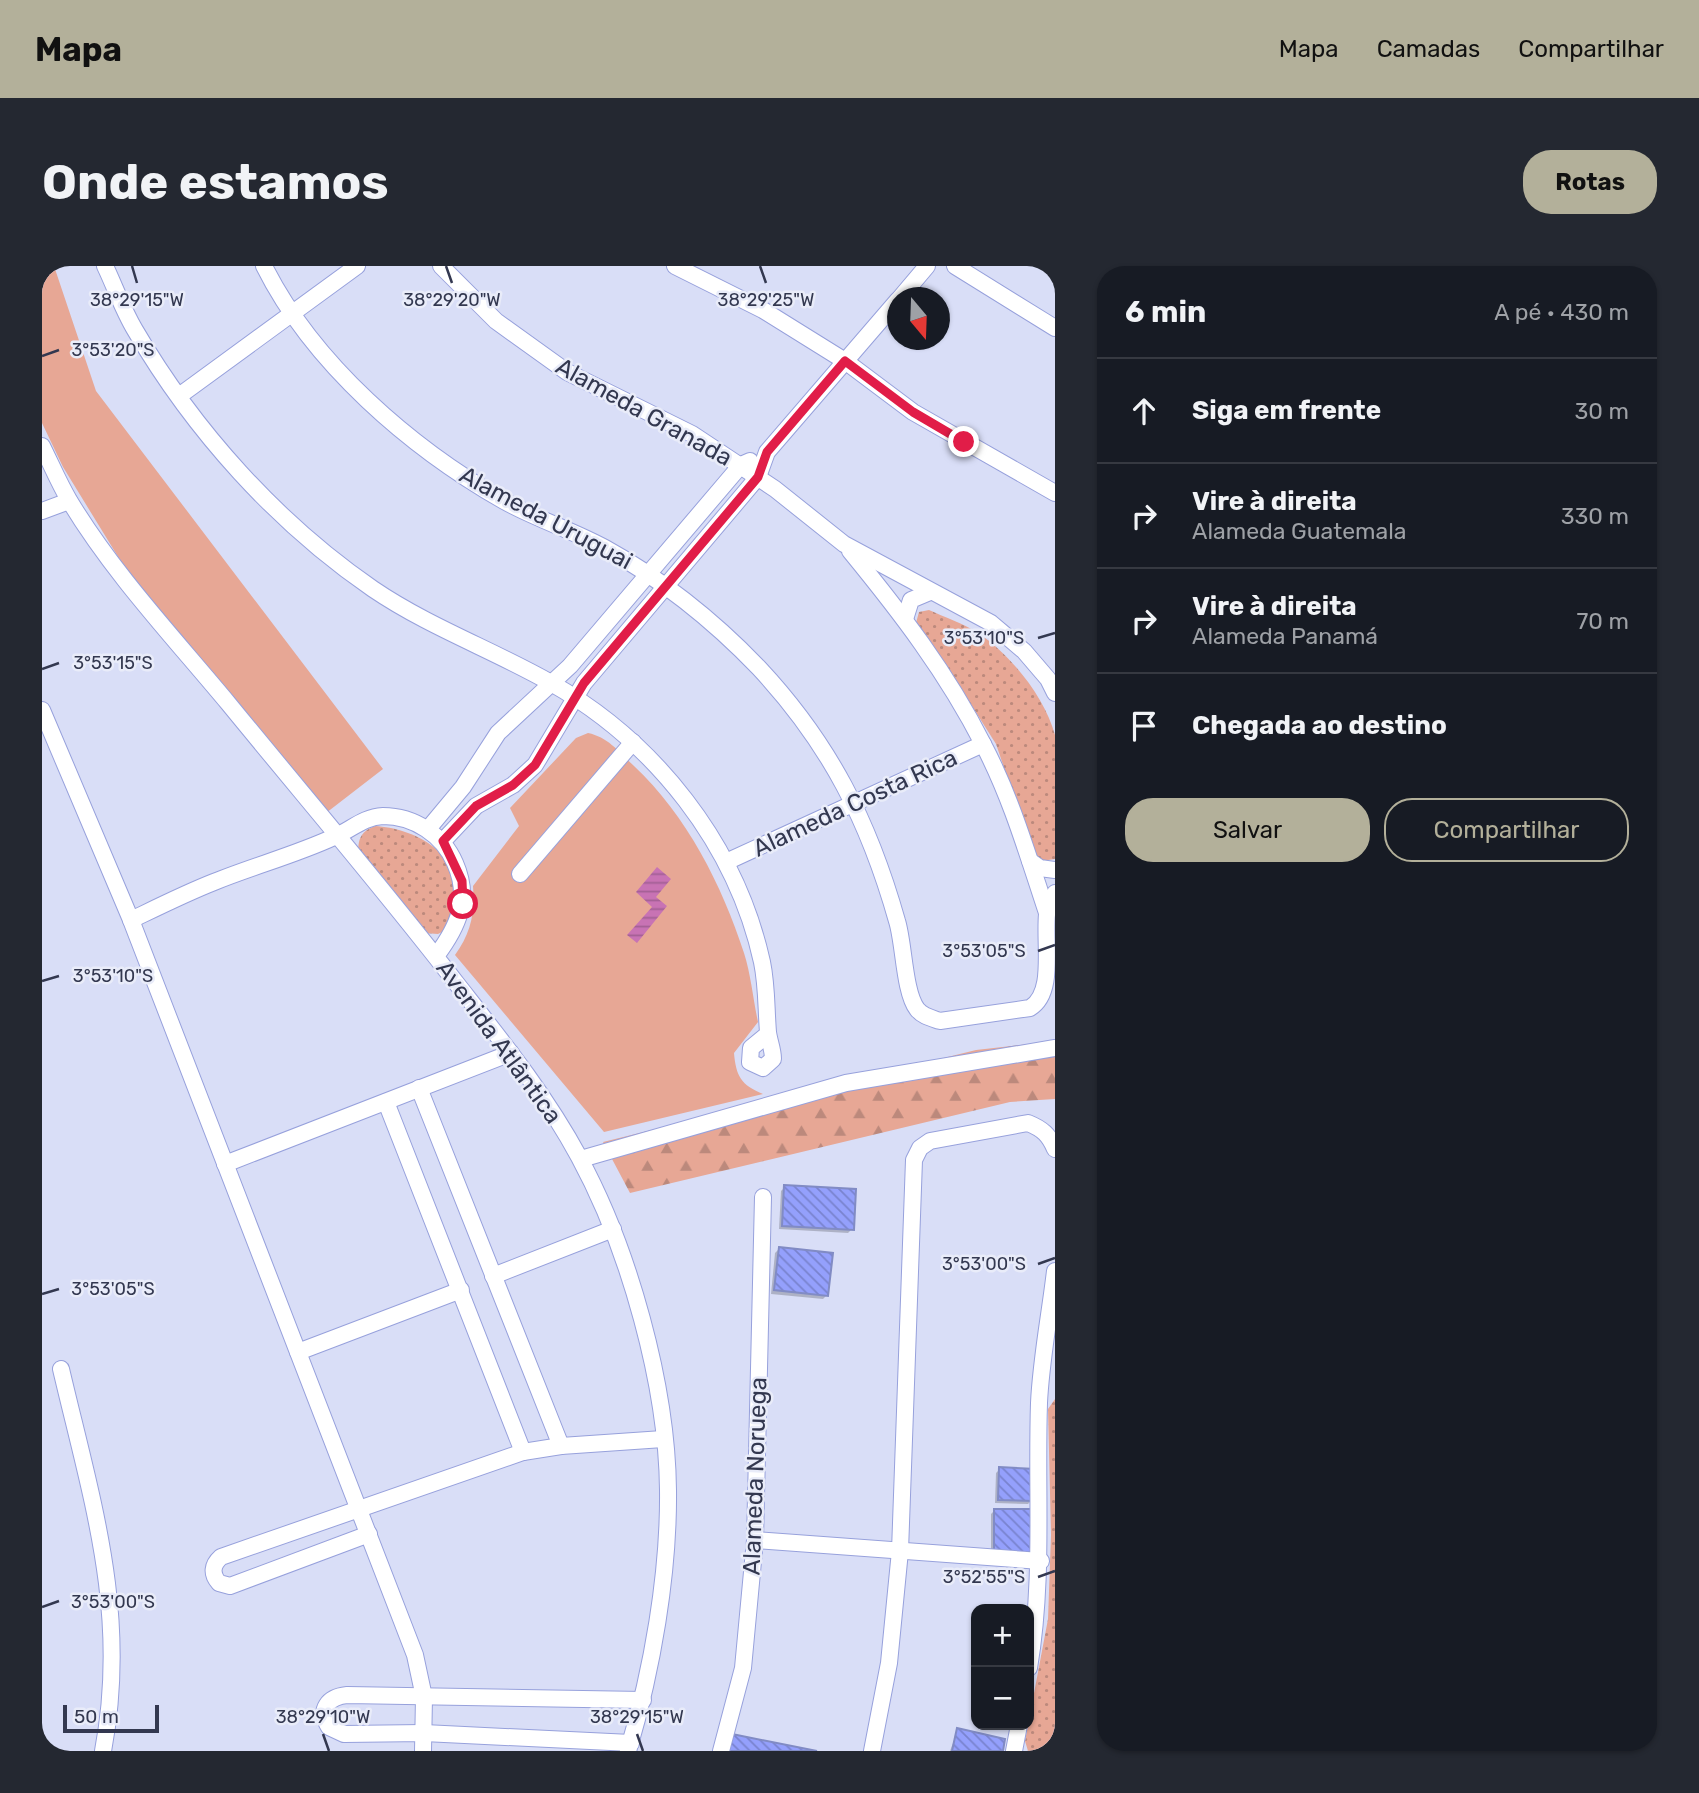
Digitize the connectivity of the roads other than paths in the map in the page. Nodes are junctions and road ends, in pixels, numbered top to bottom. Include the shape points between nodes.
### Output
1 (105, 266) edge
2 (264, 266) edge
3 (357, 266) edge
4 (441, 266) edge
5 (675, 266) edge
6 (927, 266) edge
7 (955, 266) edge
8 (909, 287) edge
9 (295, 313) junction
10 (887, 313) edge
11 (1055, 328) edge
12 (845, 361) junction
13 (179, 396) junction
14 (42, 446) edge
15 (767, 452) junction
16 (741, 465) junction
17 (758, 477) junction
18 (1055, 493) edge
19 (69, 500) junction
20 (42, 511) edge
21 (844, 544) junction
22 (649, 573) junction
23 (666, 584) junction
24 (930, 592) junction
25 (905, 619) junction
26 (1053, 682) edge
27 (552, 684) junction
28 (575, 698) junction
29 (42, 710) edge
30 (634, 742) junction
31 (983, 744) junction
32 (856, 803) junction
33 (428, 829) junction
34 (337, 836) junction
35 (443, 841) junction
36 (1030, 861) junction
37 (726, 862) junction
38 (1055, 870) edge
39 (520, 874) dead end
40 (1055, 893) edge
41 (1047, 913) junction
42 (131, 920) junction
43 (436, 956) junction
44 (768, 1034) dead end
45 (1055, 1048) edge
46 (511, 1053) junction
47 (419, 1088) junction
48 (386, 1102) junction
49 (1055, 1149) edge
50 (580, 1159) junction
51 (225, 1164) junction
52 (763, 1197) dead end
53 (613, 1229) junction
54 (1055, 1271) edge
55 (493, 1276) junction
56 (461, 1290) junction
57 (298, 1353) junction
58 (61, 1369) dead end
59 (1055, 1387) edge
60 (1039, 1402) junction
61 (663, 1438) junction
62 (561, 1446) junction
63 (523, 1452) junction
64 (358, 1508) junction
65 (369, 1534) junction
66 (755, 1540) junction
67 (900, 1551) junction
68 (1041, 1561) junction
69 (1029, 1667) edge
70 (424, 1697) junction
71 (643, 1700) junction
72 (424, 1733) junction
73 (630, 1747) edge
74 (103, 1751) edge
75 (423, 1751) edge
76 (721, 1751) edge
77 (872, 1751) edge

1 - 13 street via 134,329
2 - 9 street, Alameda Uruguai
3 - 9 street
4 - 16 street, Alameda Granada via 496,321 567,372 692,434
5 - 12 street via 763,310
6 - 8 street
7 - 11 street
9 - 13 street
9 - 22 street, Alameda Uruguai via 337,369 412,440 506,502
10 - 12 street
12 - 15 street
12 - 18 street via 913,412
13 - 27 street via 242,474 302,534 363,581 444,630
14 - 19 street, Avenida Atlântica
15 - 16 street
15 - 17 street
16 - 17 street, Alameda Granada
16 - 22 street
17 - 21 street, Alameda Granada
17 - 23 street
19 - 20 street
19 - 34 street, Avenida Atlântica via 133,588
21 - 24 street, Alameda Granada
21 - 25 street
22 - 23 street, Alameda Uruguai
22 - 27 street
23 - 28 street
23 - 32 street, Alameda Uruguai via 725,632 771,680 814,733
24 - 25 street via 911,600
24 - 26 street, Alameda Granada via 991,622
25 - 31 street via 938,665
27 - 28 street
27 - 33 street via 498,733 463,787
28 - 30 street
28 - 35 street via 529,771 476,806
29 - 42 street
30 - 37 street via 668,778
30 - 39 street
31 - 32 street, Alameda Costa Rica
31 - 36 street
32 - 37 street, Alameda Costa Rica
32 - 41 street, Alameda Uruguai via 889,892 916,1008 927,1017 940,1021 1042,1003 1050,994 1052,981
33 - 34 street via 383,816 365,819
33 - 35 street
34 - 42 street
34 - 43 street, Avenida Atlântica
35 - 43 street via 462,881 463,904 458,924
36 - 38 street
36 - 41 street
37 - 44 street via 761,960 769,1003
40 - 41 street
42 - 51 street
43 - 46 street, Avenida Atlântica
45 - 50 street via 846,1083
46 - 47 street
46 - 50 street, Avenida Atlântica via 548,1103
47 - 48 street
47 - 55 street
48 - 51 street
48 - 56 street
49 - 67 street via 1050,1137 1028,1123 930,1141 914,1160
50 - 53 street, Avenida Atlântica
51 - 57 street
52 - 66 street, Alameda Noruega
53 - 55 street
53 - 61 street, Avenida Atlântica via 635,1294
54 - 60 street
55 - 62 street
56 - 57 street
56 - 63 street
57 - 64 street
58 - 74 street via 104,1556 114,1639 111,1708
59 - 60 street
60 - 68 street
61 - 62 street
61 - 71 street, Avenida Atlântica via 668,1490 660,1604
62 - 63 street
63 - 64 street
64 - 65 street
64 - 65 street via 220,1557 213,1566 215,1579 230,1586
65 - 70 street via 415,1656
66 - 67 street
66 - 76 street, Alameda Noruega via 743,1668
67 - 68 street
67 - 77 street via 889,1662
68 - 69 street
70 - 71 street
70 - 72 street
70 - 72 street via 334,1697 324,1711 329,1727 344,1734
71 - 73 street, Avenida Atlântica
72 - 73 street
72 - 75 street

